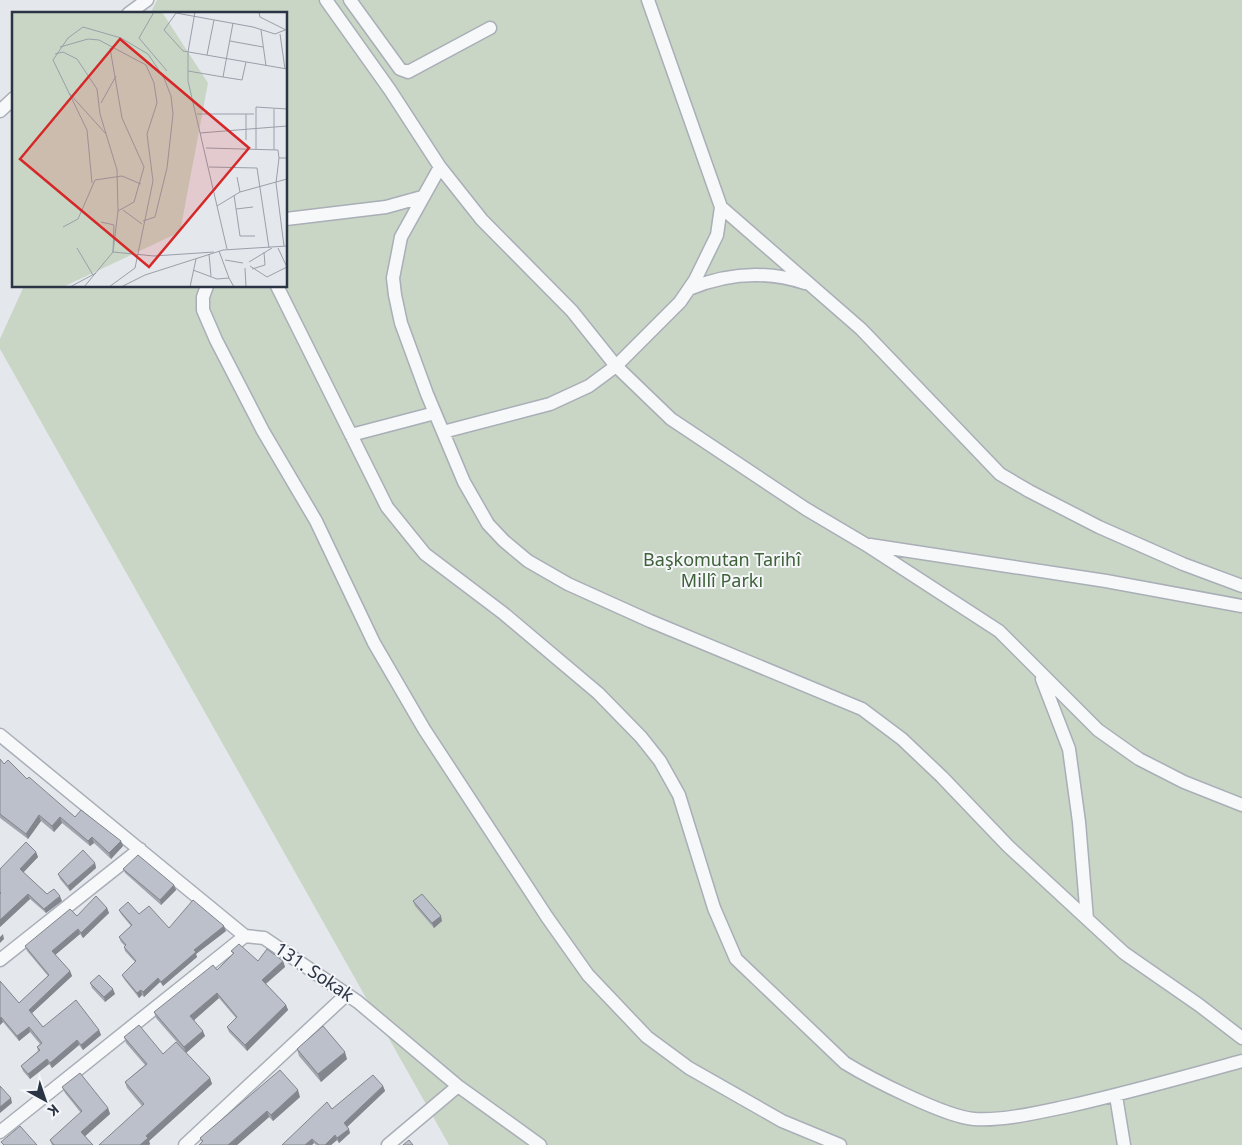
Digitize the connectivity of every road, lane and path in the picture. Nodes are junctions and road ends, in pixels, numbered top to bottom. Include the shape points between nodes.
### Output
1 (147, 0) edge
2 (326, 0) edge
3 (350, 0) edge
4 (648, 0) edge
5 (131, 9) edge
6 (490, 28) dead end
7 (12, 100) edge
8 (0, 111) edge
9 (440, 168) junction
10 (422, 197) junction
11 (721, 207) junction
12 (288, 219) edge
13 (812, 285) junction
14 (207, 288) edge
15 (278, 288) edge
16 (689, 289) junction
17 (616, 366) junction
18 (435, 413) junction
19 (443, 432) junction
20 (351, 436) junction
21 (864, 544) junction
22 (1242, 586) edge
23 (1242, 606) edge
24 (1041, 674) junction
25 (0, 735) edge
26 (1242, 805) edge
27 (140, 849) junction
28 (1087, 918) junction
29 (245, 936) junction
30 (0, 960) edge
31 (347, 994) junction
32 (1242, 1038) edge
33 (1242, 1060) edge
34 (458, 1086) junction
35 (1116, 1096) junction
36 (0, 1132) edge
37 (184, 1145) edge
38 (388, 1145) edge
39 (540, 1145) edge
40 (840, 1145) edge
41 (1124, 1145) edge

1 - 5 street
2 - 9 street
3 - 6 street via 400,69 408,72
4 - 11 street
7 - 8 street
9 - 10 street
9 - 17 street via 482,220 572,311
10 - 12 street via 386,207
10 - 18 street via 401,237 393,278 401,323
11 - 13 street
11 - 16 street via 717,235
13 - 16 street via 791,278 737,275 715,278
13 - 22 street via 861,329 1000,474 1099,527 1182,564
14 - 40 street via 203,310 216,340 263,430 316,520 374,643 424,729 588,975 647,1037 689,1068 782,1121
15 - 20 street
16 - 17 street
17 - 19 street via 589,386 550,404
17 - 21 street via 670,419
18 - 19 street
18 - 20 street
19 - 28 street via 464,482 488,524 513,550 552,575 593,595 862,709 902,738 1008,846
20 - 35 street via 387,507 425,554 503,613 598,694 660,761 680,795 714,908 736,959 845,1063 925,1102 974,1119 1033,1114
21 - 23 street
21 - 24 street via 999,632
24 - 26 street via 1098,730 1139,759 1184,782
24 - 28 street via 1069,749 1080,822
25 - 27 street, 131. Sokak
27 - 29 street, 131. Sokak
27 - 30 street
28 - 32 street via 1124,954
29 - 31 street, 131. Sokak via 264,938
29 - 36 street
31 - 34 street, 131. Sokak
31 - 37 street
33 - 35 street
34 - 38 street
34 - 39 street, 131. Sokak
35 - 41 street

